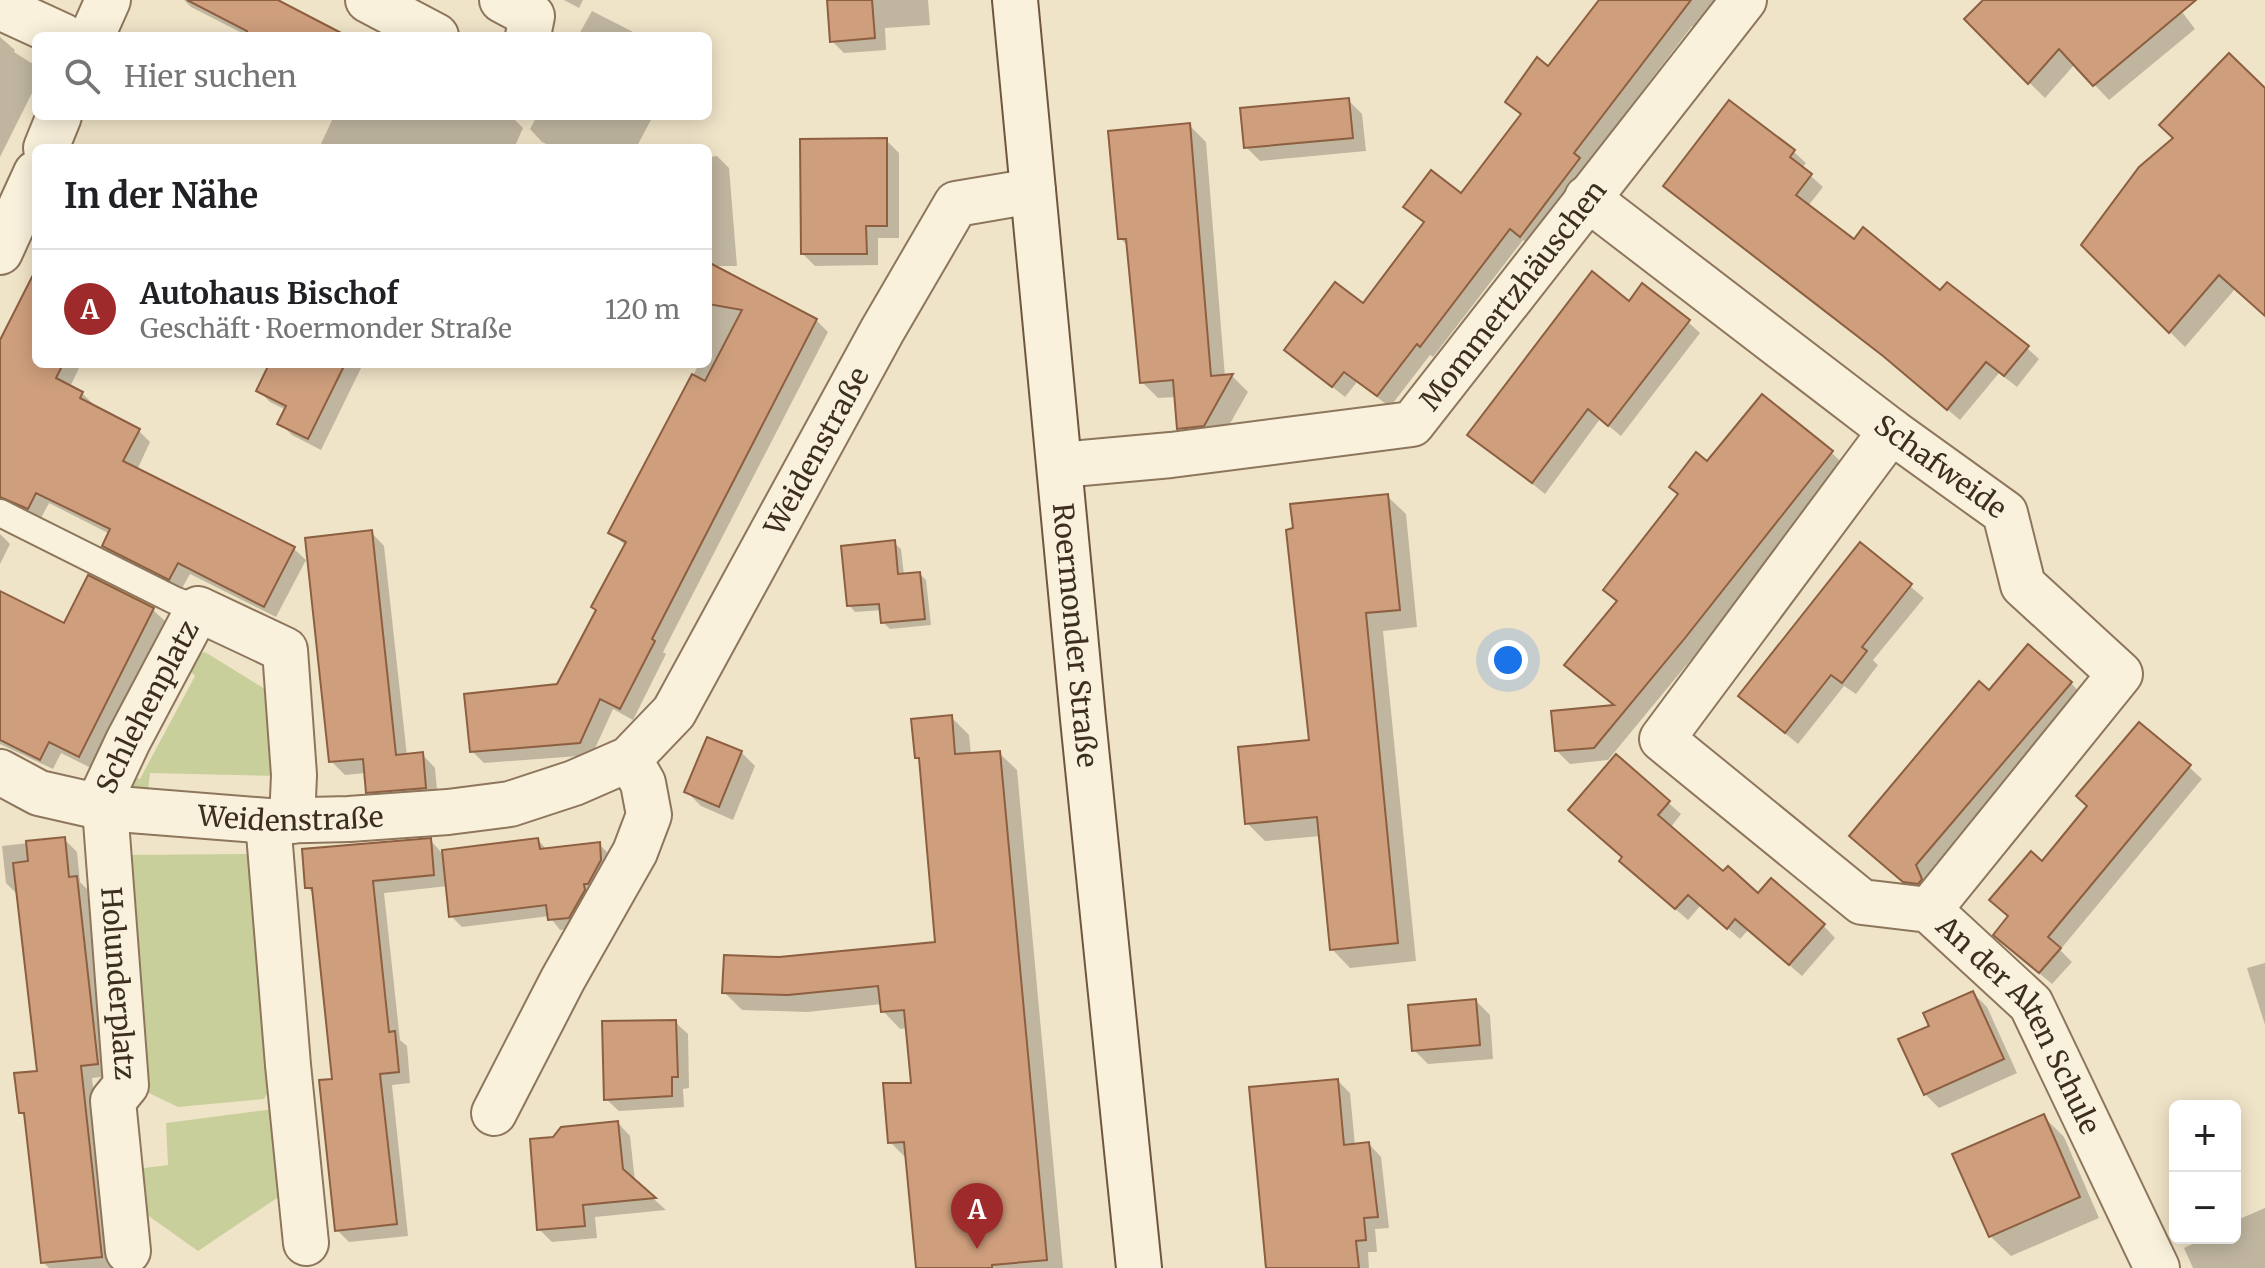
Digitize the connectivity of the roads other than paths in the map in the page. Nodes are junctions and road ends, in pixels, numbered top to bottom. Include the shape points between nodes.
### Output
1 (108, 0) edge
2 (368, 0) edge
3 (502, 0) edge
4 (1015, 0) edge
5 (1744, 0) edge
6 (0, 7) edge
7 (54, 32) edge
8 (94, 32) edge
9 (428, 32) edge
10 (529, 32) edge
11 (57, 120) edge
12 (48, 144) edge
13 (32, 186) edge
14 (1033, 191) junction
15 (1587, 198) junction
16 (16, 238) edge
17 (1891, 431) junction
18 (1060, 465) junction
19 (0, 513) edge
20 (198, 609) junction
21 (629, 759) junction
22 (0, 772) edge
23 (101, 808) junction
24 (280, 821) junction
25 (1929, 910) junction
26 (494, 1113) dead end
27 (306, 1243) dead end
28 (128, 1251) dead end
29 (1139, 1268) edge
30 (2157, 1268) edge

1 - 8 street
2 - 9 street
3 - 10 street via 532,16
4 - 14 street, Roermonder Straße
5 - 15 street, Mommertzhäuschen
6 - 7 street
11 - 12 street
13 - 16 street
14 - 18 street, Roermonder Straße
14 - 21 street, Weidenstraße via 956,204 674,712
15 - 17 street, Schafweide
15 - 18 street, Mommertzhäuschen via 1412,424
17 - 25 street, Schafweide via 2005,513 2023,585 2120,674
17 - 25 street, An der Alten Schule via 1662,739 1862,902
18 - 29 street, Roermonder Straße
19 - 20 lane, Schlehenplatz
20 - 23 street, Schlehenplatz via 128,741
20 - 24 street, Schlehenplatz via 285,650 294,775
21 - 24 street, Weidenstraße via 510,804
21 - 26 street via 643,783 649,815 635,852
22 - 23 street, Weidenstraße via 39,793
23 - 24 street, Weidenstraße
23 - 28 street, Holunderplatz via 126,1085 113,1101
24 - 27 street via 288,1065
25 - 30 street, An der Alten Schule via 2031,1004

